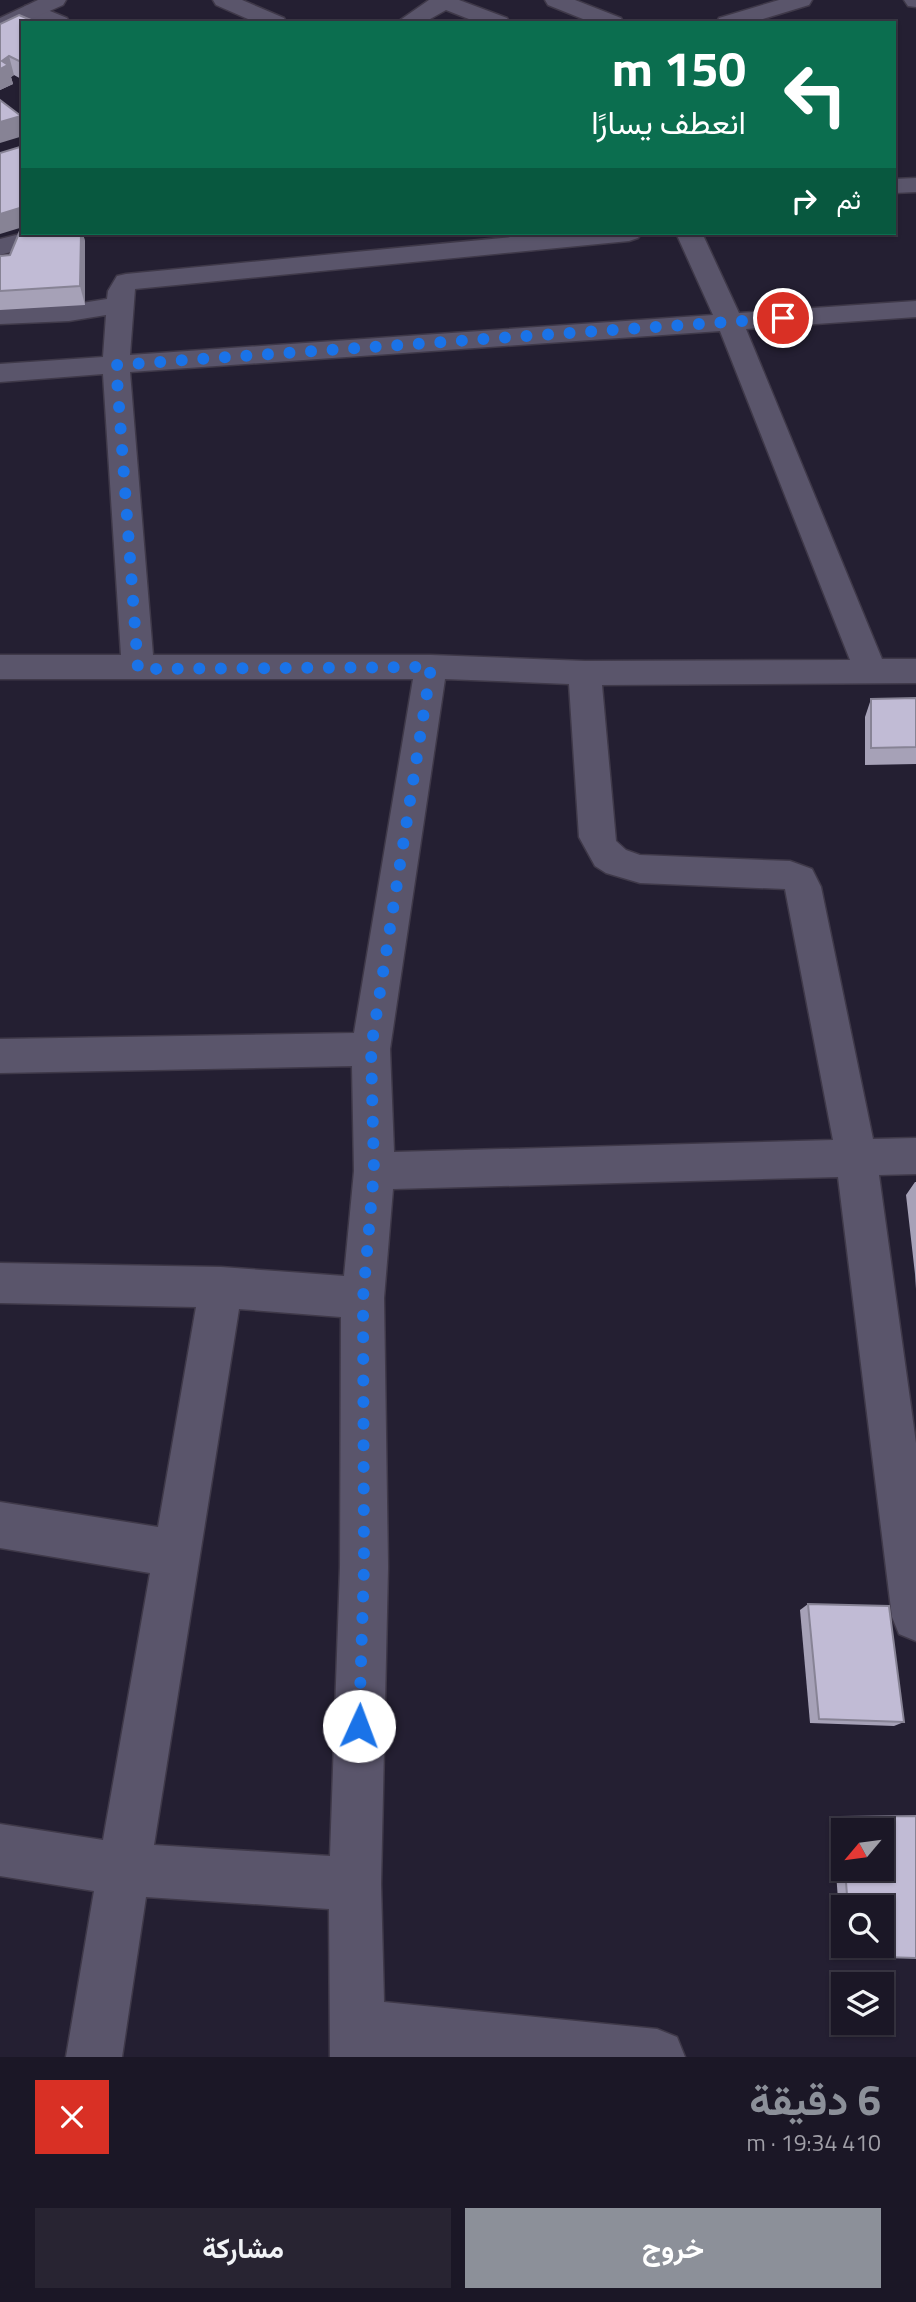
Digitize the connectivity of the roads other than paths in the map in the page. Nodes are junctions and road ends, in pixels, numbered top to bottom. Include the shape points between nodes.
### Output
1 (55, 0) edge
2 (224, 0) edge
3 (556, 0) edge
4 (442, 1) edge
5 (789, 7) edge
6 (33, 10) junction
7 (55, 21) edge
8 (271, 21) edge
9 (410, 21) edge
10 (494, 21) edge
11 (608, 21) edge
12 (735, 21) edge
13 (0, 26) edge
14 (916, 185) edge
15 (896, 186) edge
16 (45, 235) edge
17 (573, 235) edge
18 (690, 235) edge
19 (517, 237) edge
20 (0, 247) edge
21 (120, 305) junction
22 (916, 309) edge
23 (0, 317) edge
24 (730, 322) junction
25 (116, 365) junction
26 (0, 373) edge
27 (0, 667) edge
28 (431, 667) junction
29 (138, 669) junction
30 (871, 671) junction
31 (916, 671) edge
32 (585, 673) junction
33 (371, 1049) junction
34 (0, 1056) edge
35 (856, 1156) junction
36 (916, 1156) edge
37 (374, 1171) junction
38 (0, 1283) edge
39 (221, 1287) junction
40 (363, 1298) junction
41 (0, 1525) edge
42 (178, 1554) junction
43 (916, 1617) edge
44 (0, 1850) edge
45 (123, 1869) junction
46 (355, 1884) junction
47 (358, 2042) edge
48 (94, 2057) edge
49 (657, 2057) edge

1 - 6 street
2 - 8 street
3 - 11 street
4 - 9 street
4 - 10 street
5 - 12 street
6 - 7 street
6 - 13 street
14 - 15 street
16 - 20 street
17 - 19 street
18 - 24 street
19 - 21 street via 137,279 123,286
21 - 23 street
21 - 25 street
22 - 24 street
24 - 25 street
24 - 30 street
25 - 26 street
25 - 29 street
27 - 29 street
28 - 29 street
28 - 32 street
28 - 33 street
30 - 31 street
30 - 32 street
32 - 35 street via 602,852 618,864 640,869 799,879
33 - 34 street
33 - 37 street
35 - 36 street
35 - 37 street
35 - 43 street
37 - 40 street
38 - 39 street
39 - 40 street
39 - 42 street
40 - 46 street via 364,1567
41 - 42 street
42 - 45 street
44 - 45 street
45 - 46 street
45 - 48 street
46 - 47 street
47 - 49 street

